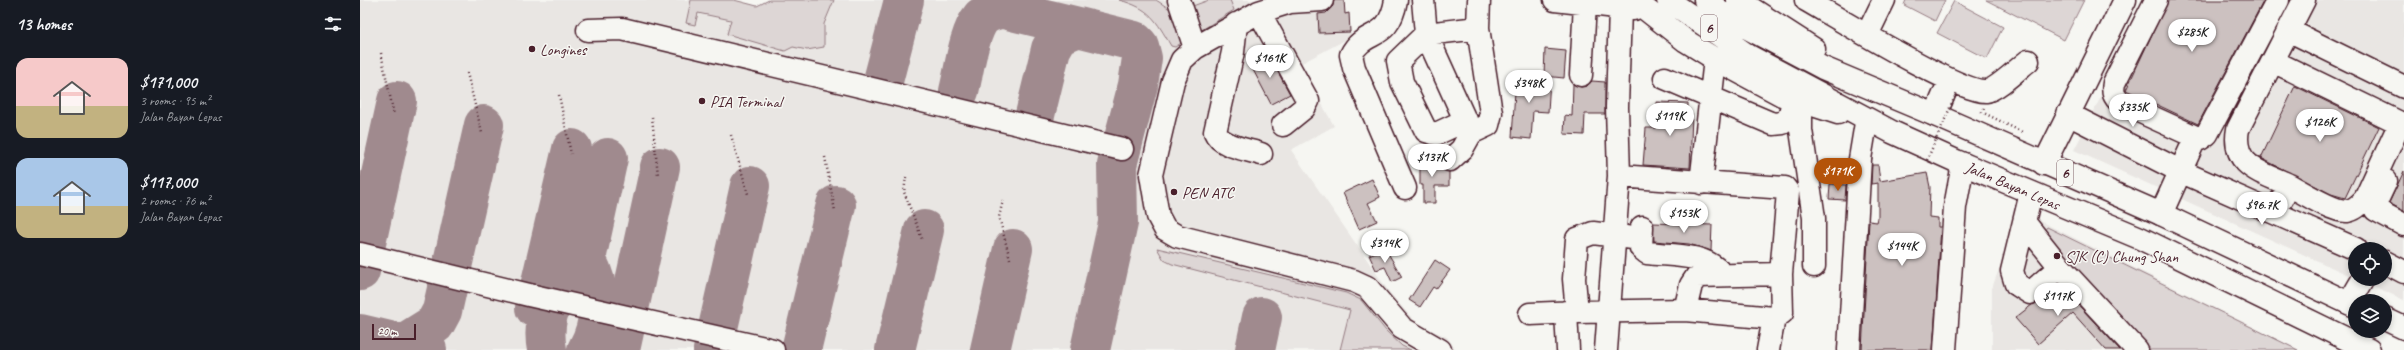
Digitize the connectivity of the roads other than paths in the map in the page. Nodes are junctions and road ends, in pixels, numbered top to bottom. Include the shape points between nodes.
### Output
1 (1179, 0) edge
2 (1322, 0) edge
3 (1396, 0) edge
4 (1423, 0) edge
5 (1479, 0) edge
6 (1555, 0) edge
7 (1668, 0) edge
8 (1705, 0) edge
9 (1738, 0) edge
10 (1806, 0) edge
11 (1884, 0) edge
12 (2125, 0) edge
13 (2156, 0) edge
14 (2278, 0) edge
15 (2304, 0) edge
16 (1586, 4) junction
17 (1633, 6) edge
18 (1259, 12) junction
19 (1236, 24) junction
20 (2112, 25) junction
21 (1478, 28) junction
22 (588, 30) dead end
23 (2288, 30) junction
24 (1426, 34) junction
25 (1866, 35) junction
26 (2137, 37) junction
27 (1195, 48) junction
28 (1715, 59) junction
29 (2028, 61) dead end
30 (2273, 61) junction
31 (1581, 75) dead end
32 (1665, 78) dead end
33 (1954, 86) junction
34 (2404, 87) edge
35 (1883, 93) junction
36 (1710, 96) junction
37 (1797, 100) junction
38 (2068, 114) junction
39 (1935, 115) junction
40 (2402, 119) edge
41 (1866, 123) junction
42 (1283, 124) dead end
43 (1469, 127) junction
44 (1892, 132) junction
45 (2195, 139) junction
46 (2404, 144) edge
47 (1122, 149) dead end
48 (1261, 154) dead end
49 (1450, 160) dead end
50 (1963, 164) junction
51 (2044, 164) junction
52 (2182, 172) junction
53 (1619, 176) junction
54 (1701, 183) junction
55 (2289, 185) junction
56 (1405, 188) dead end
57 (2031, 193) junction
58 (2162, 214) junction
59 (2275, 214) junction
60 (2025, 223) junction
61 (2404, 225) edge
62 (1613, 236) junction
63 (2348, 246) edge
64 (360, 254) edge
65 (1814, 266) dead end
66 (2392, 266) edge
67 (2060, 267) junction
68 (2404, 272) edge
69 (1722, 274) junction
70 (1781, 274) junction
71 (2348, 303) edge
72 (1686, 310) junction
73 (1609, 311) junction
74 (1572, 312) junction
75 (1530, 314) dead end
76 (1774, 318) junction
77 (2363, 348) edge
78 (773, 350) edge
79 (1440, 350) edge
80 (1568, 350) edge
81 (1606, 350) edge
82 (1768, 350) edge
83 (1849, 350) edge
84 (1945, 350) edge
85 (2137, 350) edge

1 - 27 main road
2 - 18 main road via 1290,2
3 - 56 main road via 1390,23 1358,44 1351,55 1354,68
4 - 24 main road
5 - 21 main road
6 - 16 main road
7 - 44 main road, Jalan Bayan Lepas / 6 via 1749,56
8 - 35 main road, Jalan Bayan Lepas / 6 via 1734,21 1823,68
9 - 35 main road
10 - 25 main road
11 - 25 main road
12 - 20 main road
13 - 26 main road
14 - 45 main road via 2207,134
15 - 23 main road
16 - 17 main road
16 - 31 main road
17 - 28 main road
17 - 53 main road via 1617,107
18 - 19 main road
18 - 42 main road via 1308,101 1304,108
19 - 27 main road
19 - 48 main road via 1233,52 1215,132 1224,143
20 - 26 main road
20 - 38 main road
21 - 24 main road
21 - 43 main road via 1491,113 1488,125
22 - 47 main road via 622,29
23 - 30 main road
23 - 34 main road
24 - 43 main road
24 - 43 main road via 1398,61 1402,82 1426,131 1436,134
25 - 33 main road
26 - 45 main road via 2114,83 2112,91 2115,98
27 - 79 main road via 1182,60 1173,81 1150,175 1158,216 1165,229 1177,236 1367,287 1402,328
28 - 36 main road
28 - 37 main road via 1782,95
29 - 33 main road via 1986,91
30 - 40 main road
30 - 55 main road via 2238,129 2236,143 2241,157 2252,167
32 - 36 main road
33 - 39 main road
35 - 39 main road, Jalan Bayan Lepas / 6
36 - 37 main road via 1773,124 1779,124 1789,117
36 - 54 main road
37 - 41 main road
37 - 65 main road via 1814,218
38 - 51 main road
38 - 52 main road
39 - 51 main road, Jalan Bayan Lepas / 6
40 - 55 main road via 2364,199 2357,207 2347,211 2336,209
41 - 44 main road
41 - 83 main road via 1860,159
43 - 49 main road via 1462,149
44 - 50 main road, Jalan Bayan Lepas / 6
45 - 52 main road
46 - 61 main road via 2375,206 2376,210
50 - 57 main road, Jalan Bayan Lepas / 6
50 - 84 main road via 1955,207
51 - 58 main road, Jalan Bayan Lepas / 6
52 - 58 main road
52 - 59 main road
53 - 54 main road
53 - 62 main road
54 - 70 main road via 1785,188 1788,192
55 - 59 main road
57 - 60 main road
57 - 77 main road, Jalan Bayan Lepas / 6 via 2140,238
58 - 71 main road, Jalan Bayan Lepas / 6
59 - 63 main road
60 - 67 main road
60 - 67 main road via 2012,271 2016,284 2030,294
62 - 69 main road via 1641,233 1641,248 1647,253 1709,262
62 - 73 main road
62 - 74 main road via 1593,232 1577,239
64 - 78 main road
66 - 68 main road
67 - 85 main road
69 - 70 main road
69 - 72 main road via 1697,276 1691,285
70 - 76 main road via 1782,313
72 - 73 main road
72 - 76 main road
73 - 74 main road
73 - 81 main road
74 - 75 main road
74 - 80 main road
76 - 82 main road

